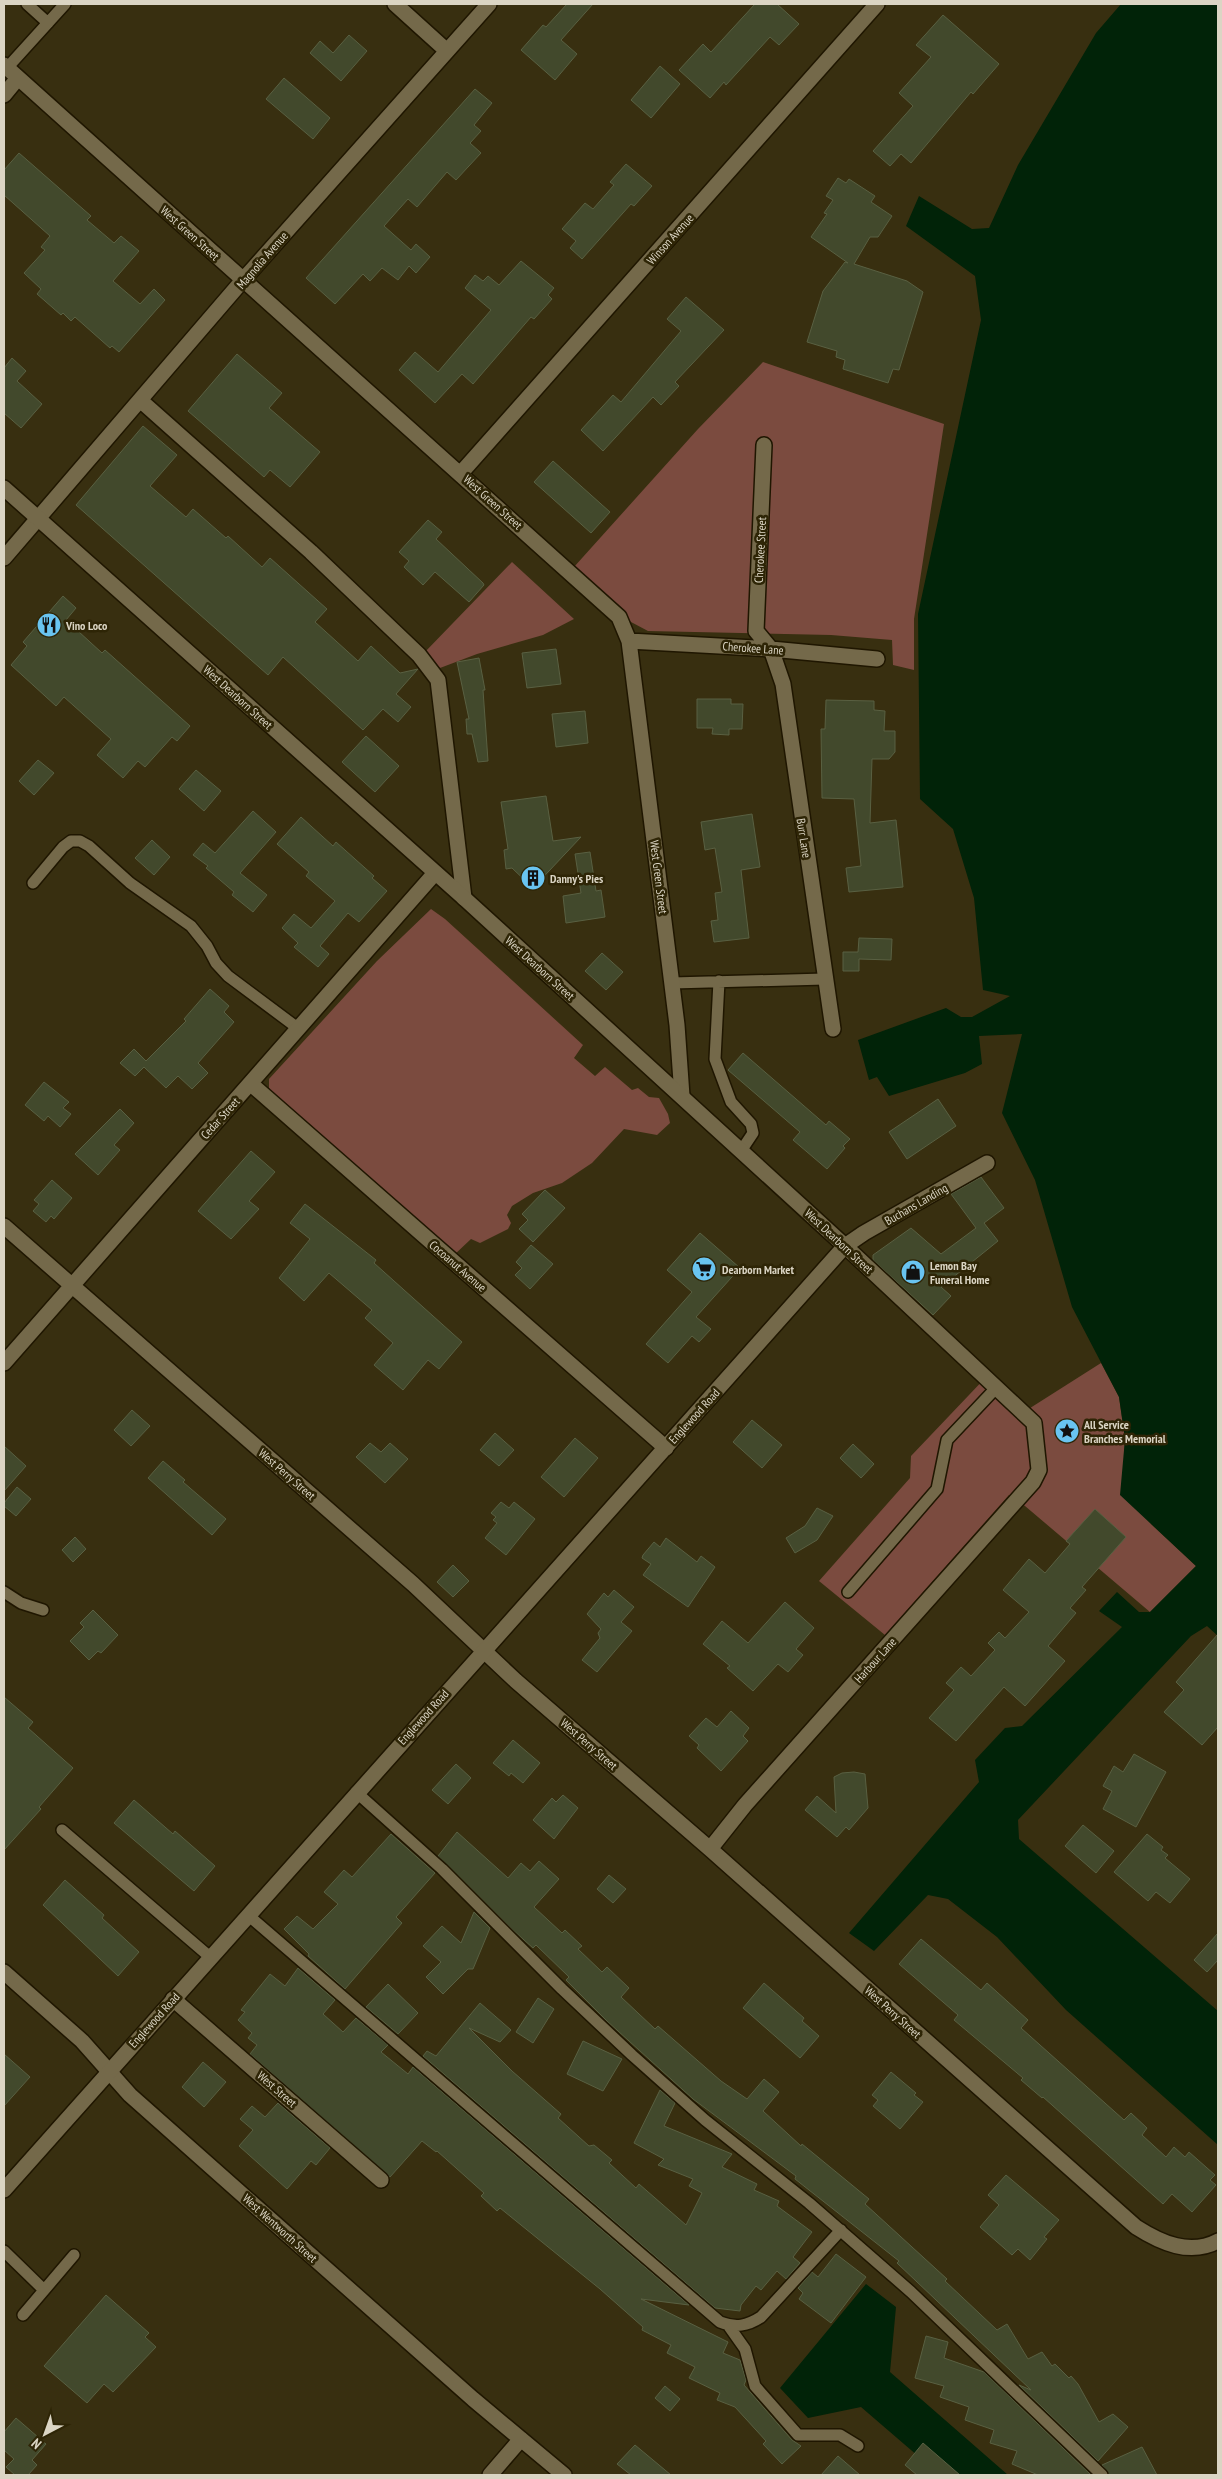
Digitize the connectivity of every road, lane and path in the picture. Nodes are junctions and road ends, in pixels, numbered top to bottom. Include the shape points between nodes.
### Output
1 (27, 4) edge
2 (65, 4) edge
3 (394, 4) edge
4 (489, 4) edge
5 (877, 4) edge
6 (48, 23) junction
7 (447, 51) junction
8 (10, 71) edge
9 (4, 95) edge
10 (244, 280) junction
11 (140, 400) junction
12 (764, 445) dead end
13 (461, 473) junction
14 (4, 488) edge
15 (37, 518) junction
16 (4, 558) edge
17 (629, 641) junction
18 (771, 649) junction
19 (877, 659) dead end
20 (435, 873) junction
21 (33, 883) dead end
22 (464, 898) junction
23 (825, 979) junction
24 (719, 980) junction
25 (672, 983) junction
26 (299, 1029) junction
27 (833, 1029) dead end
28 (251, 1084) junction
29 (682, 1096) junction
30 (741, 1151) junction
31 (988, 1163) dead end
32 (4, 1226) edge
33 (845, 1246) junction
34 (71, 1286) junction
35 (4, 1363) edge
36 (996, 1388) junction
37 (666, 1448) junction
38 (1039, 1470) joint
39 (4, 1592) edge
40 (848, 1592) dead end
41 (43, 1610) dead end
42 (483, 1650) junction
43 (356, 1792) junction
44 (62, 1830) dead end
45 (710, 1849) junction
46 (248, 1915) junction
47 (210, 1957) junction
48 (4, 1972) edge
49 (173, 1999) junction
50 (109, 2071) junction
51 (381, 2180) dead end
52 (4, 2190) edge
53 (841, 2230) junction
54 (1218, 2241) edge
55 (4, 2251) edge
56 (74, 2255) dead end
57 (44, 2290) junction
58 (23, 2315) dead end
59 (728, 2325) junction
60 (521, 2439) junction
61 (858, 2446) dead end
62 (490, 2475) edge
63 (564, 2475) edge
64 (1102, 2475) edge

1 - 6 lane
2 - 6 lane
3 - 7 street
4 - 7 street, Magnolia Avenue
5 - 13 street, Winson Avenue
6 - 8 lane
7 - 10 street, Magnolia Avenue
8 - 9 street
8 - 10 street, West Green Street
10 - 11 street, Magnolia Avenue
10 - 13 street, West Green Street
11 - 15 street, Magnolia Avenue
11 - 22 street via 311,552 419,655 438,680
12 - 18 street, Cherokee Street via 756,631
13 - 17 street, West Green Street via 620,617
14 - 15 street, West Dearborn Street
15 - 16 street, Magnolia Avenue
15 - 20 street, West Dearborn Street
17 - 18 street, Cherokee Lane
17 - 25 street, West Green Street
18 - 19 street, Cherokee Lane
18 - 23 street, Burr Lane via 783,684
20 - 22 street, West Dearborn Street
20 - 26 street, Cedar Street
21 - 26 lane via 63,847 71,841 80,841 130,883 191,926 228,976
22 - 29 street, West Dearborn Street
23 - 24 lane
23 - 27 street, Burr Lane
24 - 25 lane
24 - 30 lane via 715,1059 731,1102 751,1124 753,1134
25 - 29 street, West Green Street
26 - 28 street, Cedar Street
28 - 34 street, Cedar Street
28 - 37 street, Cocoanut Avenue
29 - 30 street, West Dearborn Street
30 - 33 street, West Dearborn Street
31 - 33 street, Buchans Landing
32 - 34 street, West Perry Street
33 - 36 street, West Dearborn Street
33 - 37 street, Englewood Road
34 - 35 street, Cedar Street
34 - 42 street, West Perry Street via 413,1584
36 - 38 street, West Dearborn Street via 1034,1423
36 - 40 lane via 947,1440 937,1489
37 - 42 street, Englewood Road
38 - 45 street, Harbour Lane via 1033,1482 745,1805
39 - 41 lane via 21,1604
42 - 43 street, Englewood Road
42 - 45 street, West Perry Street
43 - 46 street, Englewood Road
43 - 53 lane via 442,1869 632,2055 705,2120
44 - 47 lane
45 - 54 street, West Perry Street via 1136,2227 1157,2240 1184,2248
46 - 47 street, Englewood Road
46 - 59 lane via 720,2322
47 - 49 street, Englewood Road
48 - 50 street, West Wentworth Street via 82,2041
49 - 50 street, Englewood Road
49 - 51 street, West Street
50 - 52 street, Englewood Road
50 - 60 street, West Wentworth Street via 130,2095
53 - 59 lane via 761,2318 750,2324
53 - 64 lane via 911,2292
55 - 57 lane
56 - 57 lane
57 - 58 lane
59 - 61 lane via 745,2349 755,2386 798,2434 840,2436
60 - 62 street
60 - 63 street, West Wentworth Street

